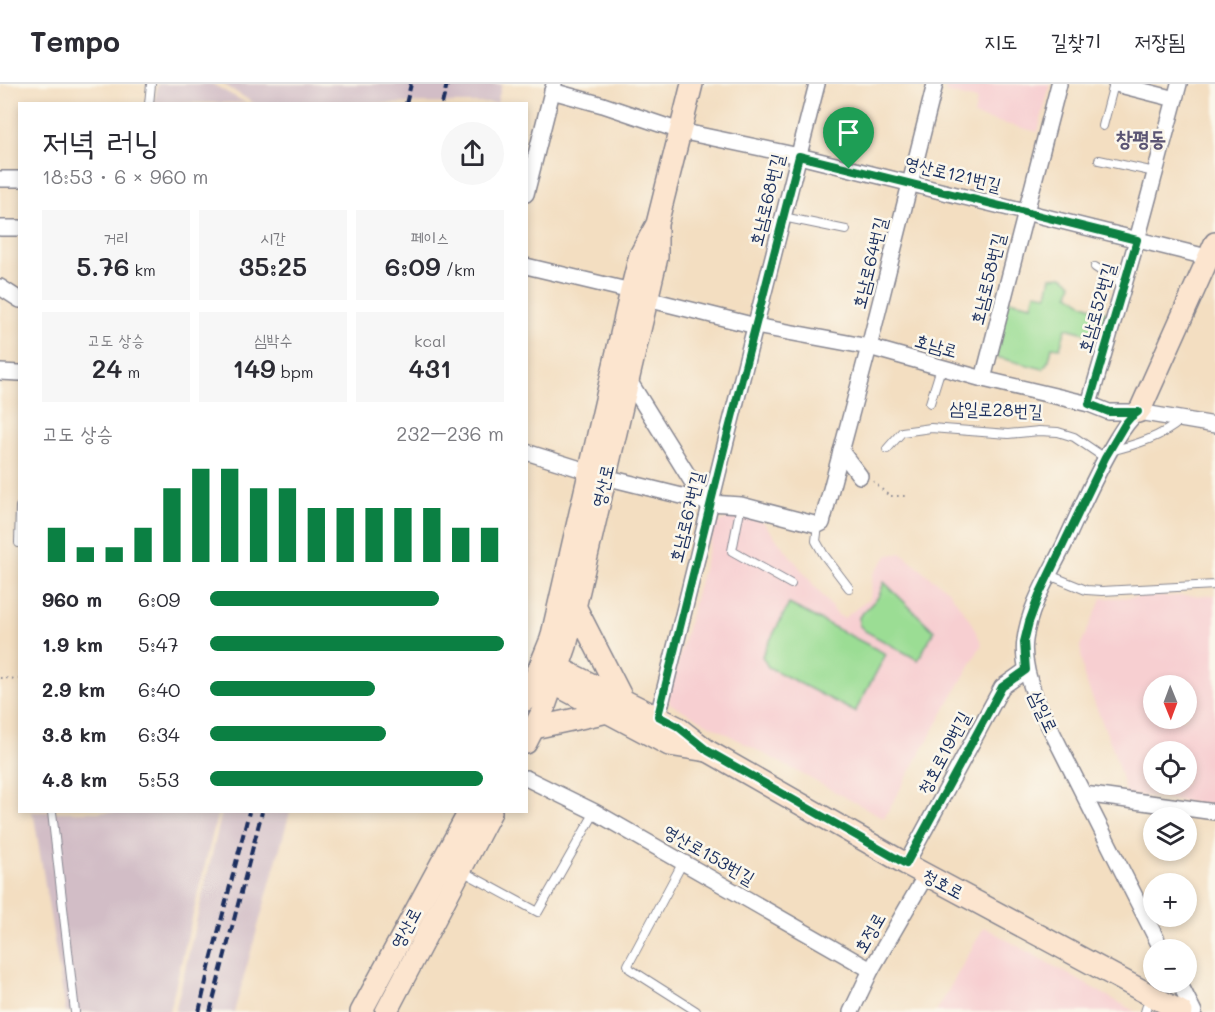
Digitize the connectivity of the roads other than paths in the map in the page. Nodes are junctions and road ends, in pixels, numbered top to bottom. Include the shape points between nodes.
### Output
1 (151, 84) edge
2 (692, 84) edge
3 (817, 84) edge
4 (935, 84) edge
5 (1059, 84) edge
6 (1115, 84) edge
7 (1179, 84) edge
8 (553, 87) edge
9 (1175, 99) junction
10 (149, 102) edge
11 (1103, 126) dead end
12 (680, 131) junction
13 (799, 156) junction
14 (1099, 160) dead end
15 (1155, 172) junction
16 (0, 179) edge
17 (18, 179) edge
18 (909, 183) junction
19 (528, 186) edge
20 (1025, 212) junction
21 (783, 217) junction
22 (0, 228) edge
23 (18, 228) edge
24 (846, 230) dead end
25 (1137, 240) junction
26 (1213, 253) edge
27 (528, 267) edge
28 (1095, 267) dead end
29 (0, 286) edge
30 (1124, 286) junction
31 (639, 295) junction
32 (18, 299) edge
33 (756, 326) junction
34 (869, 346) junction
35 (941, 368) junction
36 (0, 372) edge
37 (18, 373) edge
38 (628, 379) junction
39 (983, 379) junction
40 (930, 403) dead end
41 (1089, 404) junction
42 (1138, 412) junction
43 (1182, 419) junction
44 (1215, 425) edge
45 (887, 449) dead end
46 (840, 451) junction
47 (528, 453) edge
48 (1107, 454) junction
49 (598, 474) junction
50 (860, 476) road end
51 (710, 503) junction
52 (741, 505) junction
53 (818, 525) junction
54 (1049, 575) junction
55 (791, 584) dead end
56 (1215, 585) edge
57 (849, 588) dead end
58 (575, 606) junction
59 (1026, 670) junction
60 (548, 671) junction
61 (528, 697) edge
62 (615, 705) junction
63 (658, 716) junction
64 (530, 735) edge
65 (708, 751) junction
66 (528, 779) edge
67 (1084, 794) junction
68 (596, 812) junction
69 (1215, 812) edge
70 (52, 813) edge
71 (468, 813) edge
72 (490, 813) edge
73 (683, 862) junction
74 (906, 864) junction
75 (460, 870) junction
76 (926, 875) junction
77 (1156, 939) edge
78 (871, 970) junction
79 (1184, 993) edge
80 (1148, 1003) edge
81 (367, 1010) edge
82 (696, 1011) edge
83 (75, 1012) edge
84 (386, 1012) edge
85 (851, 1012) edge
86 (1182, 1012) edge
87 (1194, 1012) edge

1 - 10 lane
2 - 12 street, 영산로
3 - 13 street, 호남로68번길
4 - 18 street, 호남로64번길
5 - 20 street, 호남로58번길
6 - 9 street
6 - 11 lane
7 - 9 street, 호남로52번길
8 - 12 street, 영산로121번길
8 - 19 street
9 - 15 street, 호남로52번길
12 - 13 street, 영산로121번길
12 - 31 street, 영산로 via 657,224 657,257
13 - 18 street, 영산로121번길
13 - 21 street, 호남로68번길
14 - 15 lane
15 - 25 street, 호남로52번길
16 - 17 street
18 - 20 street, 영산로121번길
18 - 34 street, 호남로64번길
20 - 25 street, 영산로121번길
20 - 39 street, 호남로58번길
21 - 24 lane
21 - 33 street, 호남로68번길
22 - 23 street
25 - 26 street, 영산로121번길
25 - 30 street, 호남로52번길
26 - 42 street, 삼일로
27 - 31 street, 호남로
28 - 30 lane
29 - 32 street
30 - 41 street, 호남로52번길
31 - 33 street, 호남로
31 - 38 street, 영산로
31 - 49 street, 영산로
33 - 34 street, 호남로
33 - 51 street, 호남로67번길
34 - 35 street, 호남로
34 - 46 street, 호남로64번길
35 - 39 street, 호남로
35 - 40 lane
36 - 37 street
38 - 49 street, 영산로
38 - 51 street via 694,485
39 - 41 street, 호남로
41 - 42 street, 호남로 via 1109,412
42 - 43 street, 호남로
42 - 48 street, 삼일로 via 1125,424
43 - 44 street, 호남로
43 - 48 lane via 1170,429
45 - 48 lane, 삼일로28번길 via 902,432 931,428 1008,434 1058,432
46 - 50 street
46 - 53 street via 822,523
47 - 49 street
48 - 54 street, 삼일로
49 - 51 street
49 - 58 street, 영산로
49 - 60 street, 영산로 via 551,639
51 - 52 street
51 - 63 street, 호남로67번길
52 - 53 street
52 - 55 lane via 732,551
53 - 57 lane via 816,540
54 - 56 lane via 1086,590 1102,591
54 - 59 street, 삼일로 via 1024,642
58 - 60 street, 영산로 via 566,646
58 - 62 street
59 - 67 street, 삼일로 via 1037,702
59 - 74 street, 청호로19번길 via 1002,687
60 - 61 street, 영산로
60 - 62 street, 청호로
60 - 64 street, 영산로 via 545,706
62 - 63 street, 청호로
62 - 64 street
62 - 65 street, 청호로 via 669,746
63 - 65 street, 청호로
65 - 74 street, 청호로
66 - 68 street, 영산로153번길
67 - 69 street
67 - 77 street, 삼일로
68 - 73 street, 영산로153번길
68 - 75 lane via 538,912
70 - 83 lane
71 - 81 street, 영산로
72 - 75 street, 영산로
73 - 78 street, 영산로153번길
73 - 82 lane via 628,965
74 - 76 street, 청호로
75 - 84 street, 영산로
76 - 78 street, 호정로
76 - 80 street, 청호로
78 - 85 street, 호정로
79 - 87 street
80 - 86 street, 청호로

